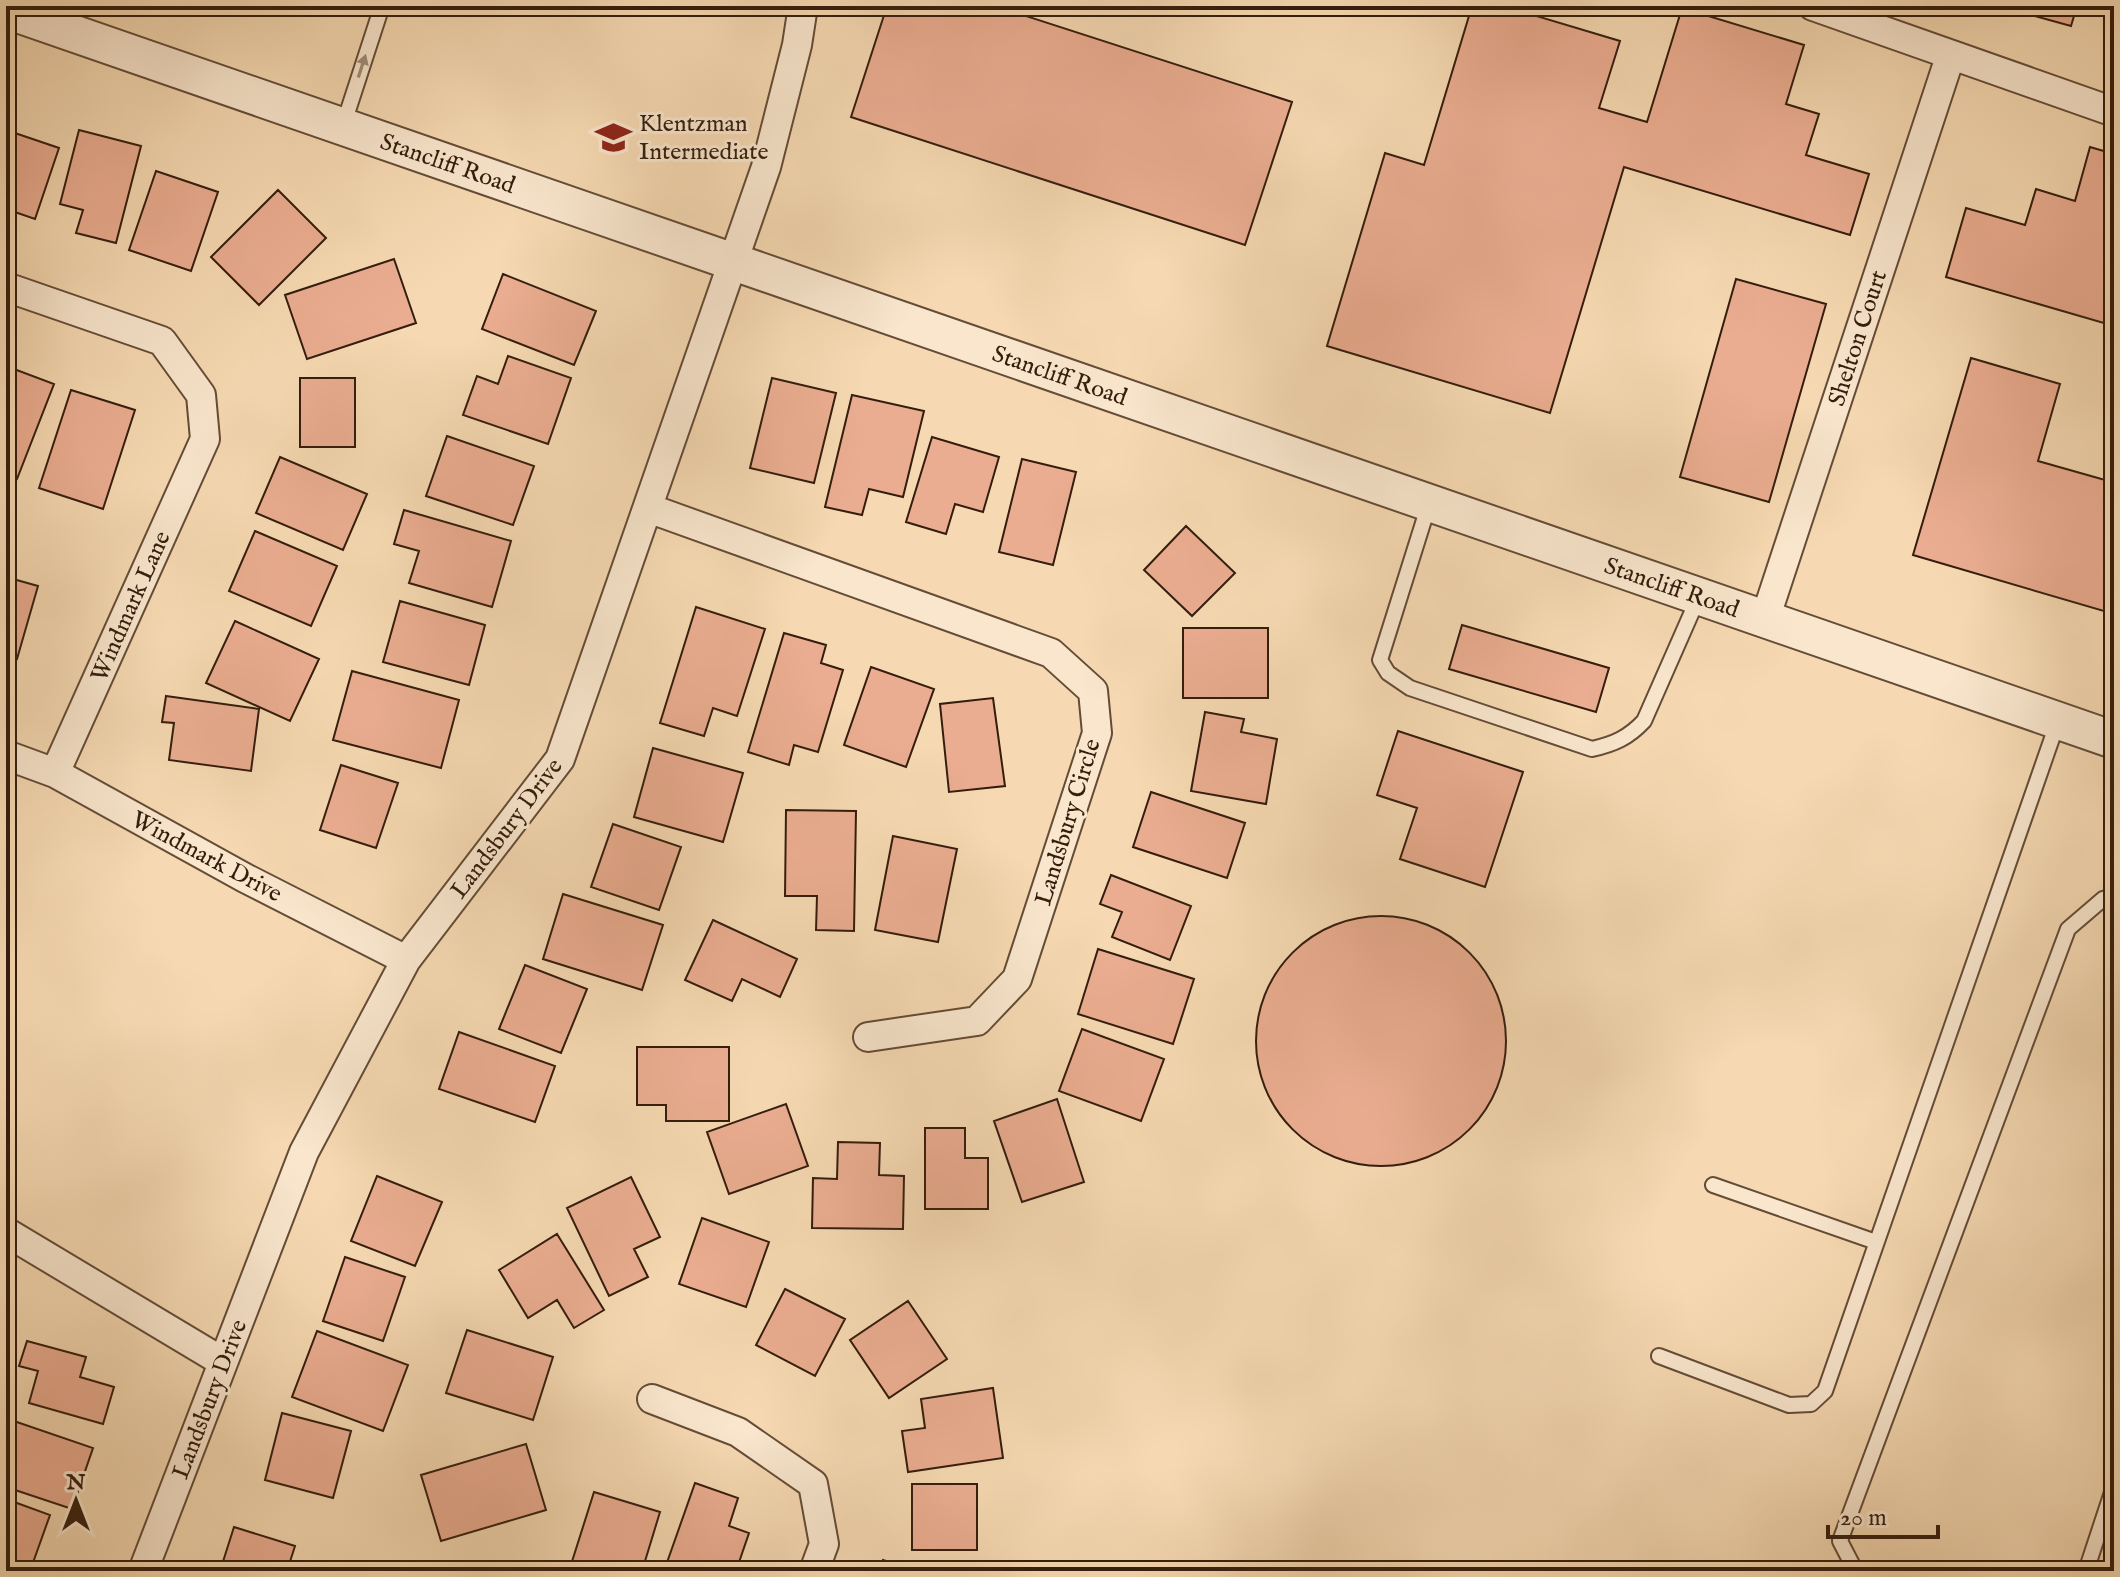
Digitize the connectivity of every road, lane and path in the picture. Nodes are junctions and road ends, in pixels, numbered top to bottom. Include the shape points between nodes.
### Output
1 (382, 6) edge
2 (803, 6) edge
3 (1813, 6) edge
4 (6, 10) edge
5 (1950, 57) junction
6 (2114, 112) edge
7 (342, 127) junction
8 (732, 262) junction
9 (6, 287) edge
10 (1429, 503) junction
11 (648, 508) junction
12 (1699, 596) junction
13 (1765, 619) junction
14 (2058, 721) junction
15 (2114, 740) edge
16 (6, 755) edge
17 (55, 773) junction
18 (2114, 896) edge
19 (406, 960) junction
20 (868, 1037) dead end
21 (1713, 1185) dead end
22 (6, 1232) edge
23 (1876, 1242) junction
24 (1659, 1356) dead end
25 (223, 1362) junction
26 (652, 1399) dead end
27 (2114, 1486) edge
28 (143, 1571) edge
29 (814, 1571) edge
30 (1863, 1571) edge
31 (2086, 1571) edge

7 -> 1 lane
2 - 8 street, Landsbury Drive via 766,167
3 - 5 street
4 - 7 street, Stancliff Road
5 - 6 street
5 - 13 street, Shelton Court
7 - 8 street, Stancliff Road
8 - 10 street, Stancliff Road
8 - 11 street, Landsbury Drive
9 - 17 street, Windmark Lane via 162,341 201,395 205,439
10 - 12 street, Stancliff Road
10 - 12 lane via 1380,660 1388,673 1410,688 1592,749 1612,745 1644,721
11 - 19 street, Landsbury Drive via 560,759
11 - 20 street, Landsbury Circle via 1051,653 1093,691 1097,733 1017,979 977,1021
12 - 13 street, Stancliff Road
13 - 14 street, Stancliff Road
14 - 15 street, Stancliff Road
14 - 23 lane
16 - 17 street, Windmark Drive
17 - 19 street, Windmark Drive
18 - 30 lane via 2068,929 1840,1541 1854,1568
19 - 25 street, Landsbury Drive via 304,1152
21 - 23 lane
22 - 25 street
23 - 24 lane via 1825,1391 1811,1404 1789,1405
25 - 28 street, Landsbury Drive
26 - 29 street via 738,1432 813,1484 824,1544
27 - 31 lane

